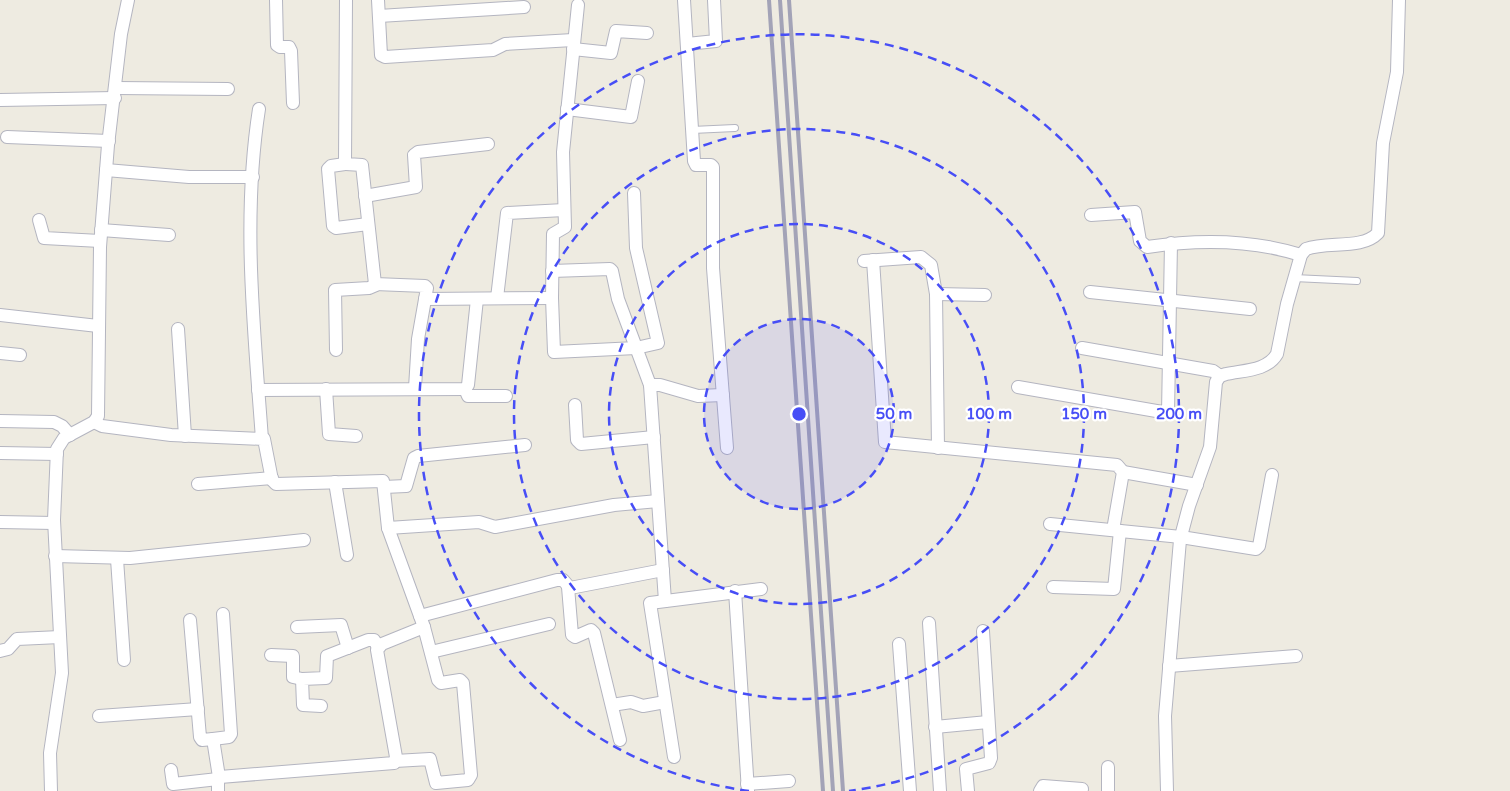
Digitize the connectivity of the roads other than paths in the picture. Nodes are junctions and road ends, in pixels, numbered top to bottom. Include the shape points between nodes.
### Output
1 (128, 0) edge
2 (276, 0) edge
3 (346, 0) edge
4 (378, 0) edge
5 (684, 0) edge
6 (714, 0) edge
7 (1399, 0) edge
8 (578, 5) dead end
9 (524, 7) dead end
10 (379, 16) junction
11 (647, 33) dead end
12 (573, 44) junction
13 (687, 44) junction
14 (638, 81) dead end
15 (228, 89) dead end
16 (115, 93) junction
17 (0, 100) edge
18 (293, 103) dead end
19 (259, 109) dead end
20 (567, 109) junction
21 (735, 128) dead end
22 (692, 130) junction
23 (7, 137) dead end
24 (109, 142) junction
25 (488, 144) dead end
26 (345, 164) junction
27 (106, 170) junction
28 (253, 178) junction
29 (634, 193) dead end
30 (365, 196) junction
31 (564, 210) junction
32 (1091, 216) dead end
33 (39, 220) dead end
34 (368, 224) junction
35 (169, 234) dead end
36 (101, 236) junction
37 (1171, 243) junction
38 (1300, 254) junction
39 (552, 271) junction
40 (1294, 278) junction
41 (1357, 281) dead end
42 (376, 285) junction
43 (1090, 292) dead end
44 (936, 294) junction
45 (984, 295) dead end
46 (477, 298) junction
47 (498, 298) junction
48 (552, 298) junction
49 (425, 299) junction
50 (1171, 302) junction
51 (1250, 309) dead end
52 (0, 315) edge
53 (98, 326) junction
54 (178, 329) dead end
55 (636, 348) junction
56 (1082, 348) dead end
57 (336, 350) dead end
58 (0, 353) edge
59 (20, 355) dead end
60 (1170, 364) junction
61 (1220, 376) junction
62 (650, 385) junction
63 (1018, 387) dead end
64 (415, 388) junction
65 (465, 389) junction
66 (258, 390) junction
67 (326, 390) junction
68 (723, 395) junction
69 (506, 396) dead end
70 (575, 405) dead end
71 (0, 421) edge
72 (94, 422) junction
73 (70, 435) junction
74 (185, 436) junction
75 (356, 436) dead end
76 (654, 437) junction
77 (262, 439) junction
78 (525, 445) dead end
79 (728, 448) dead end
80 (938, 448) junction
81 (0, 453) edge
82 (57, 454) junction
83 (1123, 472) junction
84 (1272, 475) dead end
85 (272, 478) junction
86 (335, 482) junction
87 (198, 484) dead end
88 (1197, 485) junction
89 (384, 487) junction
90 (658, 501) junction
91 (0, 522) edge
92 (54, 523) junction
93 (1050, 524) dead end
94 (388, 528) junction
95 (1116, 531) junction
96 (1181, 537) junction
97 (304, 540) dead end
98 (347, 555) dead end
99 (55, 556) junction
100 (117, 559) junction
101 (663, 570) junction
102 (568, 587) junction
103 (1053, 587) dead end
104 (761, 589) dead end
105 (735, 591) junction
106 (665, 600) junction
107 (223, 614) dead end
108 (190, 620) dead end
109 (422, 622) junction
110 (929, 623) dead end
111 (549, 624) dead end
112 (297, 627) dead end
113 (984, 631) dead end
114 (60, 637) junction
115 (899, 644) dead end
116 (378, 647) junction
117 (348, 648) junction
118 (0, 651) edge
119 (431, 652) junction
120 (271, 655) dead end
121 (1296, 656) dead end
122 (124, 660) dead end
123 (1170, 666) junction
124 (302, 679) junction
125 (665, 702) junction
126 (612, 705) junction
127 (321, 706) dead end
128 (198, 709) junction
129 (99, 716) dead end
130 (988, 722) junction
131 (936, 727) junction
132 (213, 739) junction
133 (620, 740) dead end
134 (674, 757) dead end
135 (395, 761) junction
136 (1108, 767) dead end
137 (171, 770) dead end
138 (789, 781) dead end
139 (218, 782) edge
140 (748, 788) edge
141 (1082, 789) dead end
142 (52, 791) edge
143 (910, 791) edge
144 (940, 791) edge
145 (968, 791) edge
146 (1040, 791) edge
147 (1108, 791) edge
148 (1167, 791) edge

1 - 16 street
2 - 18 street via 277,45 289,47 291,51
3 - 26 street
4 - 10 street
5 - 13 street
6 - 13 street via 716,41
7 - 38 street via 1397,72 1383,143 1378,233 1372,239 1313,246
8 - 12 street
9 - 10 street
10 - 12 street via 381,55 385,57 493,50 505,44
11 - 12 street via 616,31 611,53
12 - 20 street
13 - 22 street
14 - 20 street via 631,117
15 - 16 street
16 - 17 street
16 - 24 street
19 - 28 street
20 - 31 street via 563,152
21 - 22 lane
22 - 68 street via 695,163 714,167 713,268
23 - 24 street
24 - 27 street
25 - 30 street via 418,152 414,155 416,187
26 - 30 street via 362,164
26 - 34 street via 328,169 333,226
27 - 28 street
27 - 36 street
28 - 66 street via 249,232
29 - 55 street via 636,248 659,341 657,345
30 - 34 street
31 - 39 street via 565,227 553,234
31 - 47 street via 507,214
32 - 37 street via 1134,211 1142,244 1147,247
33 - 36 street via 44,238
34 - 42 street
35 - 36 street
36 - 53 street
37 - 38 street via 1247,243
37 - 50 street
38 - 40 street
39 - 48 street
39 - 55 street via 611,270
40 - 41 lane
40 - 61 street via 1273,361
42 - 49 street via 425,286
42 - 57 street via 334,290
43 - 50 street
44 - 45 street
44 - 80 street
44 - 80 street via 934,274 928,260 921,257 868,260 884,440 887,443
46 - 47 street
46 - 49 street
46 - 65 street via 468,386
47 - 48 street
48 - 55 street via 554,352
49 - 64 street via 418,338
50 - 51 street
50 - 60 street
52 - 53 street
53 - 72 street via 98,416
54 - 74 street
55 - 62 street
56 - 60 street
58 - 59 street
60 - 61 street via 1214,371
60 - 63 street via 1170,412 1166,414
61 - 88 street via 1216,382 1210,447
62 - 68 street via 698,396
62 - 76 street
64 - 65 street
64 - 67 street
65 - 69 street via 468,396
66 - 67 street
66 - 77 street
67 - 75 street via 329,434
68 - 79 street
70 - 76 street via 577,440 581,444
71 - 73 street via 54,422
72 - 73 street
72 - 74 street via 102,426
73 - 82 street via 59,443
74 - 77 street
76 - 90 street
77 - 85 street
78 - 89 street via 418,456 414,458 406,486
80 - 83 street via 1117,465
81 - 82 street
82 - 92 street
83 - 88 street
83 - 95 street
84 - 96 street via 1256,549
85 - 86 street via 276,484
85 - 87 street
86 - 89 street via 380,480
86 - 98 street
88 - 96 street
89 - 94 street
90 - 94 street via 614,505 495,526 479,522
90 - 101 street
91 - 92 street
92 - 99 street
93 - 95 street
94 - 109 street
95 - 96 street
95 - 103 street via 1114,589
96 - 123 street
97 - 100 street
99 - 100 street
99 - 114 street
100 - 122 street
101 - 102 street
101 - 106 street
102 - 109 street via 563,580 557,580
102 - 126 street via 572,635 575,637 591,630 594,633
104 - 105 street
105 - 106 street
105 - 140 street
106 - 125 street via 650,605
107 - 132 street via 232,734
108 - 128 street
109 - 116 street
109 - 119 street
110 - 131 street
111 - 119 street
112 - 117 street via 341,624
113 - 130 street
114 - 118 street via 17,639 8,649
114 - 142 street via 62,673 50,753
115 - 143 street
116 - 117 street via 372,639
116 - 135 street
117 - 124 street via 326,657 326,678
119 - 135 street via 439,682 460,680 463,683 470,778 436,783 430,760
120 - 124 street via 293,656 292,677
121 - 123 street
123 - 148 street via 1165,716
124 - 127 street via 303,705
125 - 126 street via 643,706 631,702
125 - 134 street
126 - 133 street
128 - 129 street
128 - 132 street via 200,737 202,740
130 - 131 street
130 - 145 street via 992,758 989,762 966,769
131 - 144 street
132 - 139 street
135 - 139 street via 392,764
136 - 147 street
137 - 139 street via 173,784
138 - 140 street
141 - 146 street via 1043,786

